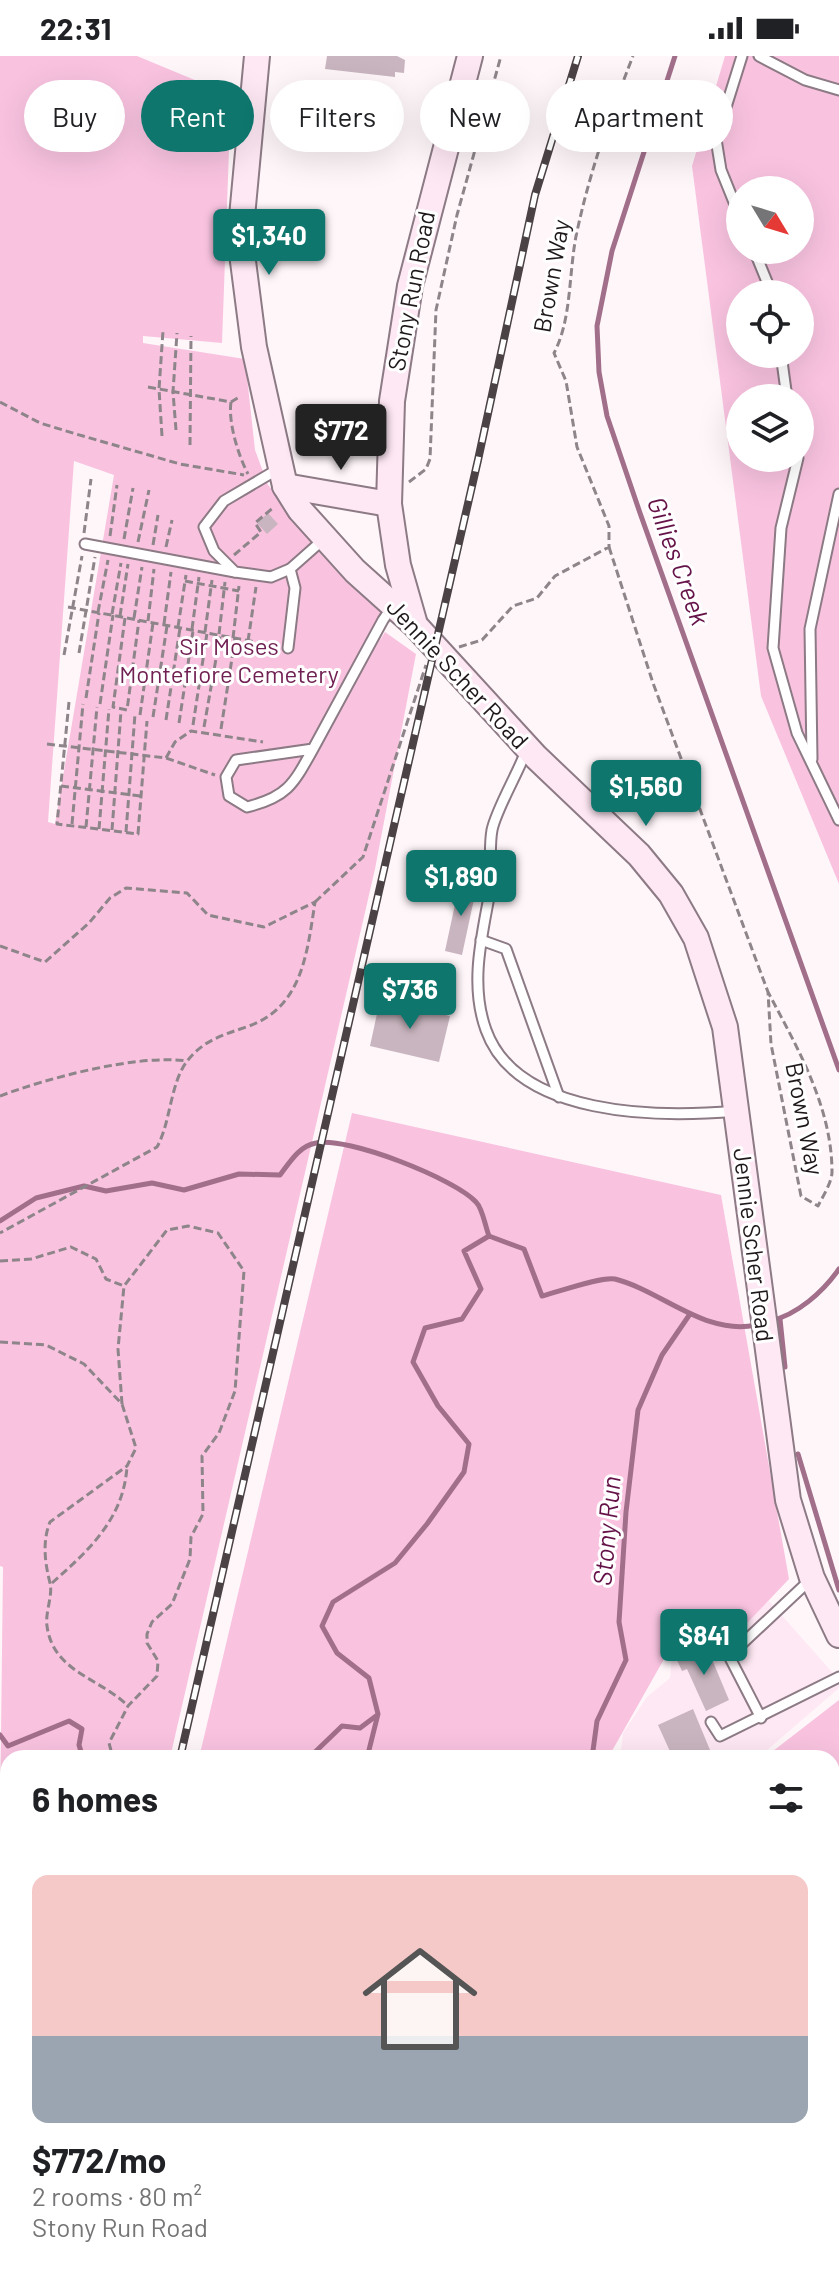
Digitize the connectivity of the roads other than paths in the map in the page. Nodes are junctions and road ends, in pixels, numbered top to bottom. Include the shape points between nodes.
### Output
1 (257, 56) edge
2 (470, 56) edge
3 (742, 56) edge
4 (759, 56) edge
5 (839, 90) edge
6 (726, 182) edge
7 (795, 472) edge
8 (280, 487) junction
9 (839, 494) edge
10 (389, 504) junction
11 (325, 538) junction
12 (85, 544) road end
13 (290, 569) junction
14 (232, 570) junction
15 (394, 604) junction
16 (414, 624) junction
17 (288, 648) road end
18 (528, 748) junction
19 (313, 749) junction
20 (812, 763) junction
21 (839, 820) edge
22 (481, 940) junction
23 (559, 1097) junction
24 (736, 1111) junction
25 (812, 1578) junction
26 (839, 1635) edge
27 (839, 1677) edge
28 (761, 1718) junction
29 (711, 1722) dead end

1 - 8 street, Jennie Scher Road via 240,238
2 - 10 street, Stony Run Road via 399,341
3 - 6 lane via 716,139
4 - 5 lane via 805,80
7 - 20 lane via 781,528 773,648 797,733
8 - 10 street
8 - 11 street, Jennie Scher Road
8 - 14 lane via 251,479 204,527 214,551
9 - 20 lane via 810,629
10 - 16 street, Stony Run Road
11 - 13 lane
11 - 15 street, Jennie Scher Road
12 - 14 lane
13 - 14 lane via 271,577
13 - 17 lane via 295,588
15 - 16 street, Jennie Scher Road
15 - 19 lane
16 - 18 street, Jennie Scher Road
18 - 22 lane via 492,829 491,885
18 - 24 street, Jennie Scher Road via 639,855 684,915 716,992
19 - 19 lane via 278,799 247,807 229,796 226,777 236,760
20 - 21 lane
22 - 23 lane via 506,949
22 - 23 lane via 477,957 485,1029 503,1061
23 - 24 lane via 655,1114
24 - 25 street, Jennie Scher Road via 788,1500
25 - 26 street, Jennie Scher Road
25 - 28 lane via 729,1656
27 - 28 lane
28 - 29 lane via 720,1736

